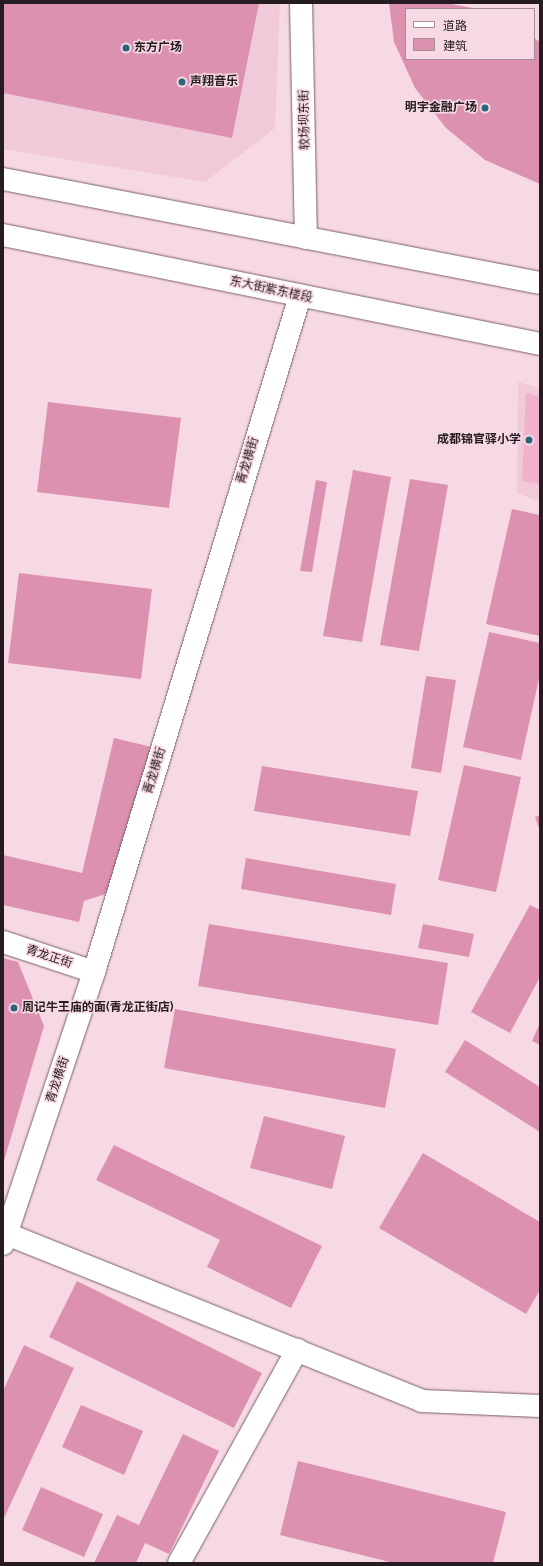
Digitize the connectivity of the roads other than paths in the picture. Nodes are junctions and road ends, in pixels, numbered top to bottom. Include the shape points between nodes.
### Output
1 (302, 3) edge
2 (3, 179) edge
3 (3, 235) edge
4 (306, 238) junction
5 (540, 283) edge
6 (300, 296) junction
7 (540, 344) edge
8 (3, 942) edge
9 (94, 972) junction
10 (5, 1239) edge
11 (297, 1350) junction
12 (540, 1406) edge
13 (178, 1563) edge

1 - 4 street, 较场坝东街
2 - 4 street
3 - 6 street, 东大街紫东楼段
4 - 5 street
6 - 7 street, 东大街紫东楼段
6 - 9 street, 青龙横街
8 - 9 street, 青龙正街
9 - 10 street, 青龙横街
10 - 11 street
11 - 12 street via 422,1401
11 - 13 street

